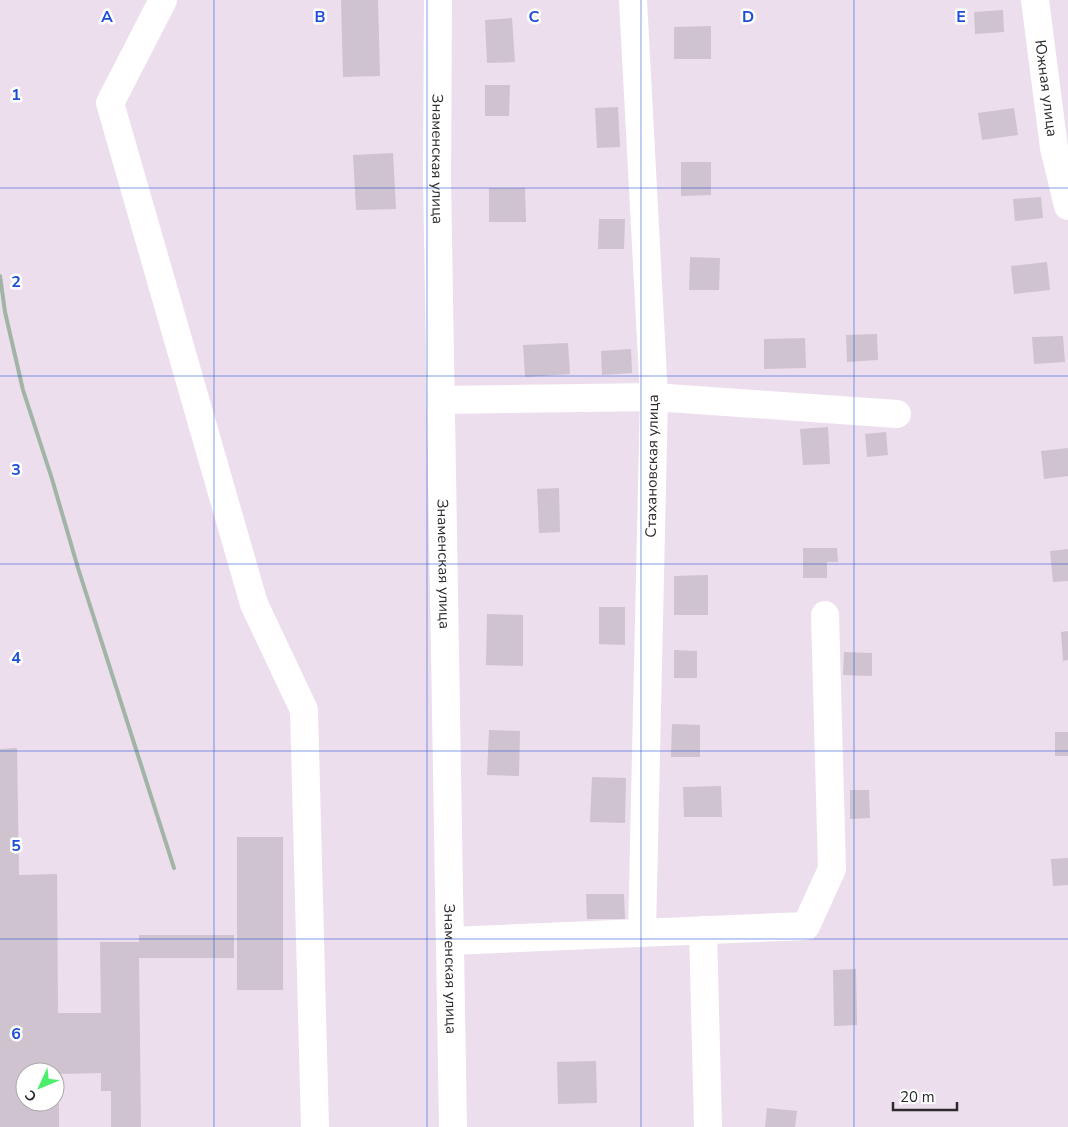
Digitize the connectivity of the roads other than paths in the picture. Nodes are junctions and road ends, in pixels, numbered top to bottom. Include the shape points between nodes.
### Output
1 (162, 0) edge
2 (438, 0) edge
3 (633, 0) edge
4 (1035, 0) edge
5 (1068, 206) edge
6 (654, 397) junction
7 (441, 400) junction
8 (897, 414) dead end
9 (825, 615) dead end
10 (703, 930) junction
11 (642, 933) junction
12 (450, 941) junction
13 (315, 1127) edge
14 (453, 1127) edge
15 (708, 1127) edge

1 - 13 street via 110,103 254,604 304,710
2 - 7 street, Знаменская улица
3 - 6 street, Стахановская улица
4 - 5 street, Южная улица via 1054,148
6 - 7 street
6 - 8 street
6 - 11 street, Стахановская улица
7 - 12 street, Знаменская улица
9 - 10 street via 832,869 806,926
10 - 11 street
10 - 15 street
11 - 12 street
12 - 14 street, Знаменская улица

